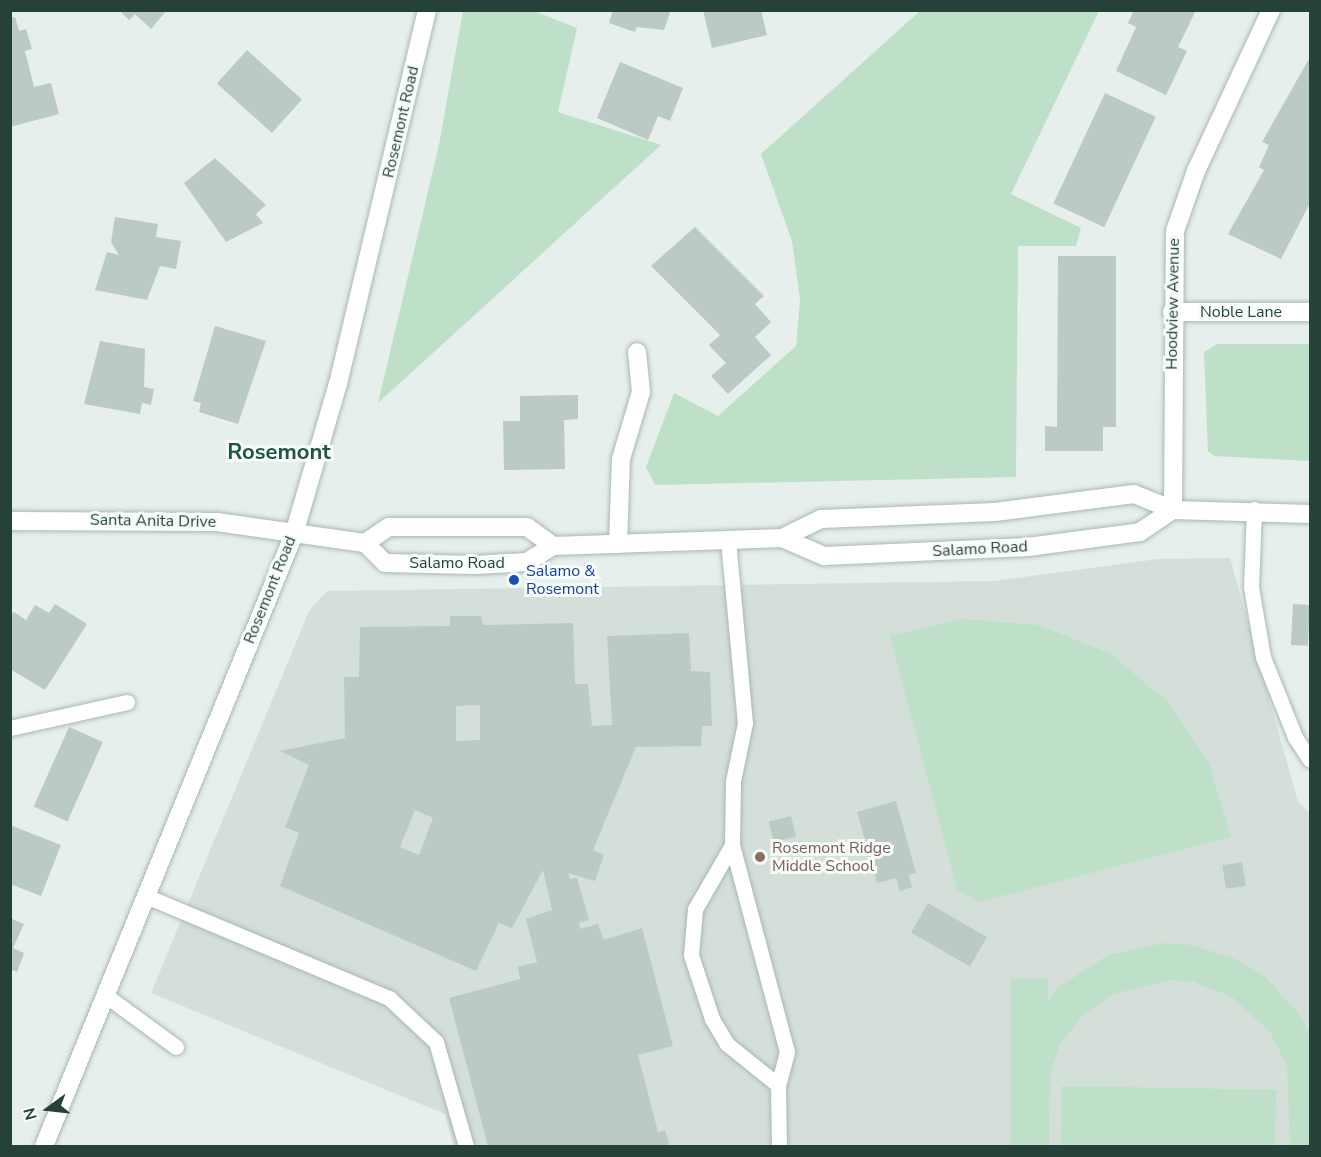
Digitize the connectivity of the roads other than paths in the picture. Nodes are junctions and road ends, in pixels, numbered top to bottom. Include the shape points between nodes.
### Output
1 (427, 10) edge
2 (1271, 10) edge
3 (1172, 312) junction
4 (1311, 312) edge
5 (637, 352) dead end
6 (1254, 509) junction
7 (1173, 510) junction
8 (1311, 514) edge
9 (10, 521) edge
10 (294, 534) junction
11 (782, 538) junction
12 (728, 540) junction
13 (365, 543) junction
14 (618, 544) junction
15 (552, 546) junction
16 (127, 702) dead end
17 (10, 728) edge
18 (1311, 760) edge
19 (732, 845) junction
20 (146, 896) junction
21 (105, 994) junction
22 (176, 1047) dead end
23 (778, 1085) junction
24 (44, 1146) edge
25 (466, 1146) edge
26 (779, 1146) edge

1 - 10 main road, Rosemont Road via 338,384
2 - 3 main road, Hoodview Avenue via 1179,216
3 - 4 main road, Noble Lane
3 - 7 main road, Hoodview Avenue
5 - 14 main road via 641,392 621,459
6 - 7 main road, Salamo Road
6 - 8 main road, Salamo Road
6 - 18 lane via 1251,587 1263,657 1295,737
7 - 11 main road, Salamo Road via 1134,494 995,512 821,519
7 - 11 main road, Salamo Road via 1140,532 1018,548 824,556
9 - 10 main road, Santa Anita Drive via 178,520
10 - 13 main road
10 - 20 main road, Rosemont Road
11 - 12 main road, Salamo Road
12 - 14 main road, Salamo Road
12 - 19 lane via 745,723 733,781
13 - 15 main road via 389,527 527,527
13 - 15 main road, Salamo Road via 386,563 432,565 527,562
14 - 15 main road, Salamo Road
16 - 17 lane
19 - 23 lane via 787,1052
19 - 23 lane via 695,909 691,955 712,1019 727,1044
20 - 21 main road, Rosemont Road
20 - 25 lane via 389,998 436,1042
21 - 22 lane
21 - 24 main road, Rosemont Road
23 - 26 lane

